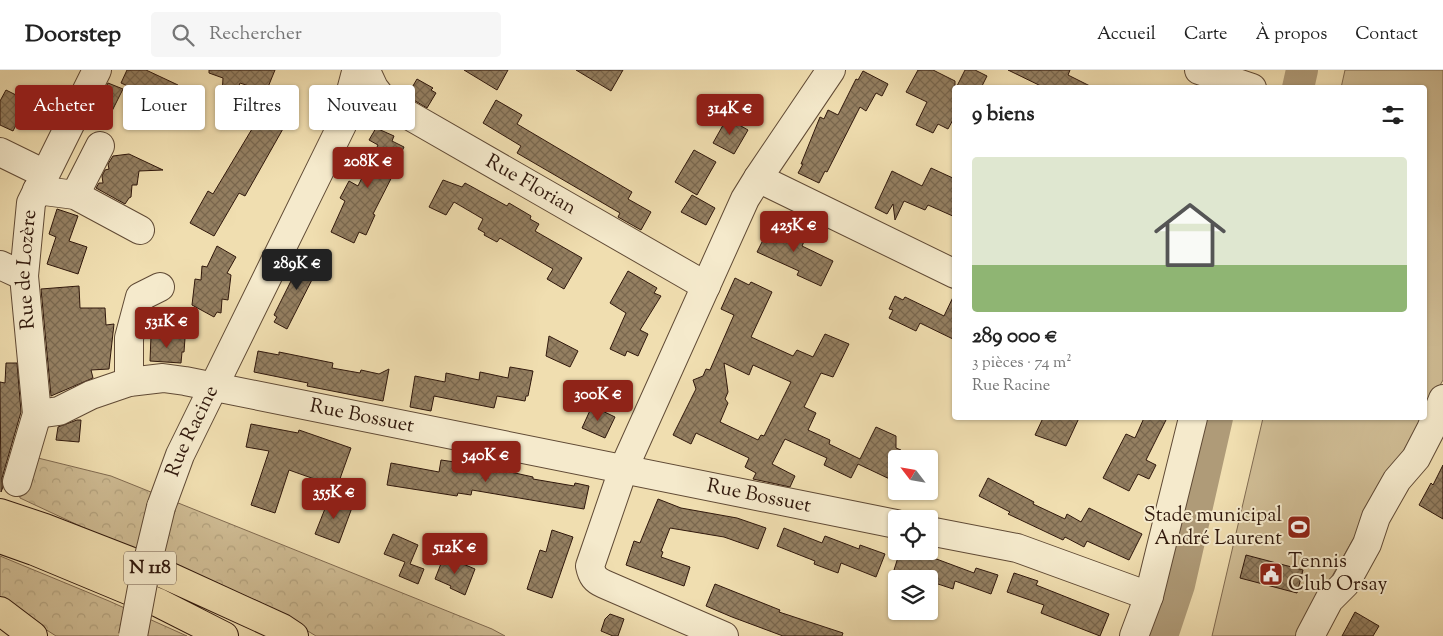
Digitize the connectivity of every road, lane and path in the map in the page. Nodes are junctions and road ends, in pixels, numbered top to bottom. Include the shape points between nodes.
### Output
1 (97, 70) edge
2 (830, 70) edge
3 (1199, 70) edge
4 (362, 71) edge
5 (1243, 85) edge
6 (100, 146) dead end
7 (0, 152) edge
8 (758, 178) junction
9 (41, 182) junction
10 (75, 195) junction
11 (140, 230) dead end
12 (0, 265) edge
13 (952, 273) edge
14 (24, 276) junction
15 (706, 286) junction
16 (160, 287) dead end
17 (129, 382) junction
18 (214, 387) junction
19 (1443, 399) edge
20 (38, 414) junction
21 (1193, 420) edge
22 (623, 470) junction
23 (17, 482) dead end
24 (0, 513) edge
25 (888, 522) edge
26 (938, 532) edge
27 (0, 539) edge
28 (1149, 596) junction
29 (0, 611) edge
30 (33, 636) edge
31 (133, 636) edge
32 (224, 636) edge
33 (294, 636) edge
34 (724, 636) edge
35 (1134, 636) edge
36 (1310, 636) edge

1 - 9 street, Rue de Lozère
2 - 8 street
3 - 5 street
4 - 15 street, Rue Florian via 384,101
4 - 18 street, Rue Racine via 342,125
6 - 10 street
7 - 9 street
8 - 13 street
8 - 15 street via 745,199
9 - 10 street
9 - 14 street, Rue de Lozère via 31,203
10 - 11 street
12 - 14 street
14 - 20 street, Rue de Lozère
15 - 22 street
16 - 17 street via 140,297 129,338
17 - 18 street, Rue Bossuet via 163,378
17 - 20 street, Rue Bossuet via 59,411
18 - 22 street, Rue Bossuet
18 - 31 street, Rue Racine, bridge via 180,455 161,507
19 - 36 street via 1416,458 1397,480 1376,517 1367,544 1344,584 1329,600
20 - 23 street, Rue de Lozère
21 - 28 street
22 - 25 street, Rue Bossuet
22 - 34 street via 590,566 592,574 604,584
24 - 33 main road, N 118 via 166,574
26 - 28 street via 1017,548
27 - 32 main road, N 118 via 159,603
28 - 35 street
29 - 30 main road

